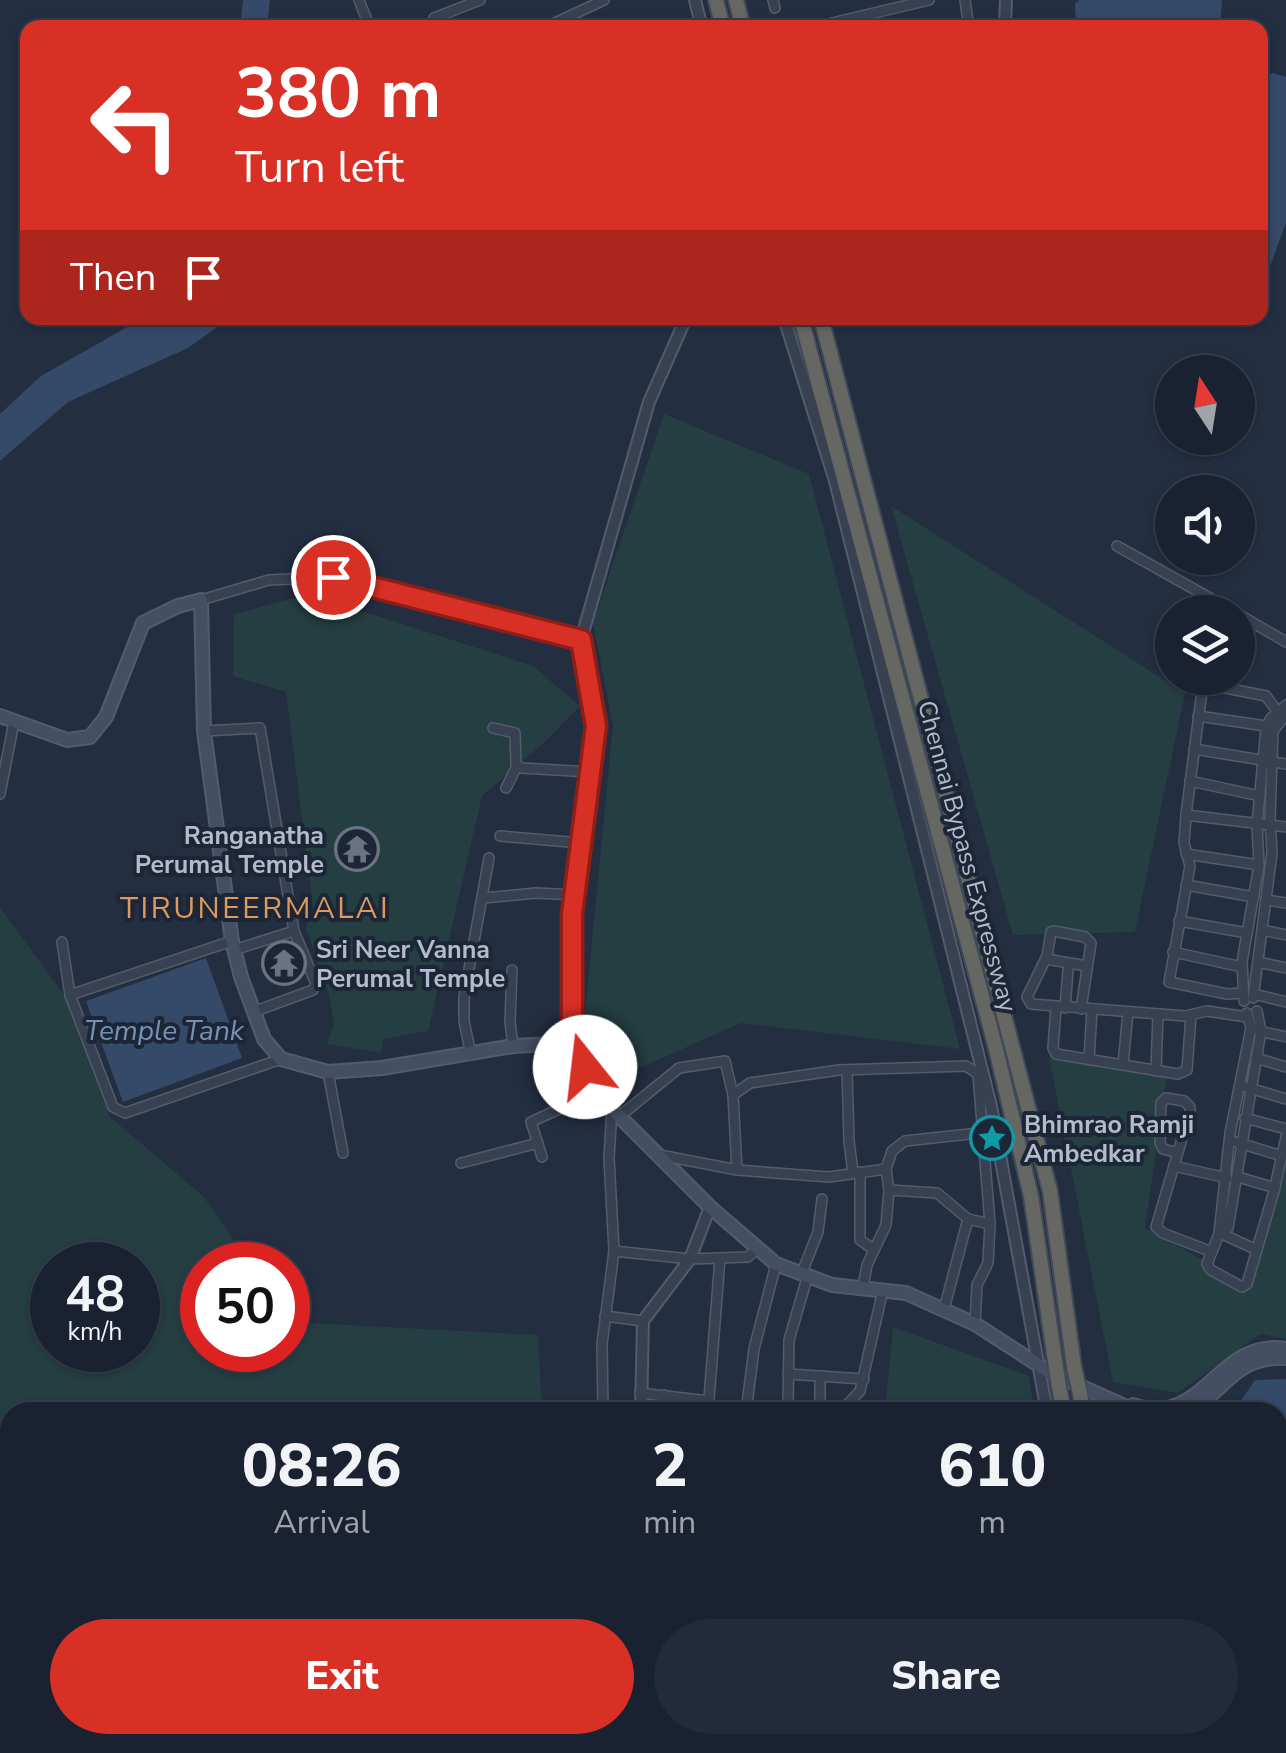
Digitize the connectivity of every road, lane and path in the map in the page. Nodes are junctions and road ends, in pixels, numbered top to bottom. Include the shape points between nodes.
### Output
1 (480, 0) edge
2 (604, 0) edge
3 (929, 0) edge
4 (915, 2) edge
5 (878, 5) edge
6 (434, 18) dead end
7 (561, 20) edge
8 (834, 20) edge
9 (683, 325) edge
10 (787, 325) edge
11 (803, 325) edge
12 (823, 325) edge
13 (824, 424) junction
14 (840, 482) junction
15 (1116, 546) dead end
16 (1204, 595) edge
17 (202, 600) junction
18 (1255, 624) edge
19 (581, 640) junction
20 (1286, 642) edge
21 (1286, 705) edge
22 (1281, 714) edge
23 (0, 716) edge
24 (1198, 716) junction
25 (14, 722) junction
26 (1266, 726) junction
27 (493, 728) dead end
28 (204, 730) junction
29 (1194, 749) junction
30 (1268, 761) junction
31 (1286, 764) edge
32 (517, 766) junction
33 (590, 772) junction
34 (1190, 781) junction
35 (506, 788) dead end
36 (1271, 790) junction
37 (0, 794) edge
38 (1286, 794) edge
39 (1260, 796) junction
40 (1186, 815) junction
41 (1257, 824) junction
42 (1270, 824) junction
43 (1286, 828) edge
44 (500, 836) dead end
45 (581, 843) junction
46 (1186, 854) junction
47 (490, 858) dead end
48 (1271, 864) junction
49 (1259, 865) junction
50 (1286, 867) edge
51 (1186, 885) junction
52 (1254, 892) junction
53 (1268, 894) junction
54 (575, 895) junction
55 (484, 898) junction
56 (1286, 903) edge
57 (1179, 921) junction
58 (1262, 930) junction
59 (294, 931) junction
60 (1248, 933) junction
61 (1286, 934) edge
62 (62, 942) dead end
63 (233, 946) junction
64 (1172, 952) junction
65 (1046, 959) junction
66 (1258, 962) junction
67 (1087, 966) junction
68 (1242, 968) junction
69 (1286, 968) edge
70 (512, 970) dead end
71 (1068, 970) dead end
72 (70, 995) junction
73 (1248, 996) junction
74 (1286, 1002) edge
75 (1060, 1007) junction
76 (1087, 1009) junction
77 (253, 1012) junction
78 (1128, 1012) junction
79 (1158, 1014) junction
80 (1250, 1014) junction
81 (1190, 1015) junction
82 (1256, 1030) junction
83 (1286, 1037) edge
84 (572, 1043) junction
85 (513, 1046) junction
86 (471, 1055) junction
87 (1256, 1058) junction
88 (281, 1059) junction
89 (1089, 1060) junction
90 (1123, 1066) junction
91 (1286, 1066) edge
92 (847, 1070) junction
93 (1156, 1071) junction
94 (328, 1072) junction
95 (1246, 1087) junction
96 (598, 1092) junction
97 (733, 1095) junction
98 (1286, 1100) edge
99 (616, 1112) junction
100 (1246, 1118) junction
101 (1286, 1129) edge
102 (990, 1132) junction
103 (1286, 1137) edge
104 (1229, 1140) junction
105 (538, 1142) junction
106 (1242, 1143) junction
107 (344, 1153) dead end
108 (1178, 1153) junction
109 (657, 1154) junction
110 (1282, 1156) junction
111 (542, 1157) dead end
112 (461, 1163) dead end
113 (1174, 1166) junction
114 (886, 1168) junction
115 (737, 1170) junction
116 (856, 1173) junction
117 (1238, 1177) junction
118 (1226, 1178) junction
119 (1275, 1188) junction
120 (888, 1190) junction
121 (822, 1198) dead end
122 (710, 1208) junction
123 (968, 1220) junction
124 (990, 1224) junction
125 (1221, 1234) junction
126 (873, 1249) junction
127 (614, 1250) junction
128 (756, 1250) junction
129 (1257, 1250) junction
130 (1212, 1252) junction
131 (690, 1258) junction
132 (720, 1258) junction
133 (776, 1264) junction
134 (804, 1276) junction
135 (864, 1287) junction
136 (883, 1290) junction
137 (944, 1310) junction
138 (605, 1316) junction
139 (643, 1321) junction
140 (975, 1324) junction
141 (1286, 1348) edge
142 (1286, 1358) edge
143 (1038, 1364) junction
144 (788, 1374) junction
145 (820, 1376) junction
146 (864, 1379) junction
147 (640, 1393) junction
148 (664, 1396) junction
149 (708, 1401) joint
150 (603, 1402) edge
151 (640, 1402) edge
152 (664, 1402) edge
153 (747, 1402) edge
154 (788, 1402) edge
155 (820, 1402) edge
156 (850, 1402) edge
157 (1044, 1402) edge
158 (1062, 1402) edge
159 (1081, 1402) edge
160 (1117, 1402) edge
161 (1127, 1402) edge
162 (1187, 1402) edge
163 (1202, 1402) edge

1 - 6 street
2 - 7 street
3 - 4 street
4 - 5 street
5 - 8 street
9 - 19 street via 649,402
10 - 13 street
11 - 13 highway, Chennai Bypass Expressway
12 - 159 highway, Chennai Bypass Expressway, bridge via 1050,1191
13 - 14 highway, Chennai Bypass Expressway
14 - 102 street
14 - 158 highway, Chennai Bypass Expressway, bridge via 1000,1067 1030,1196
15 - 16 street
17 - 19 street via 269,580 333,577
17 - 25 main road via 143,622 106,717 90,737 66,740
17 - 28 main road
18 - 20 street
19 - 33 street via 596,726
21 - 22 street
22 - 24 street via 1261,694 1211,684 1202,691
22 - 26 street
22 - 30 street
23 - 25 main road
24 - 26 street
24 - 29 street
25 - 37 street
26 - 30 street
27 - 32 street via 515,733
28 - 59 street via 260,728
28 - 63 main road
29 - 30 street
29 - 34 street
30 - 31 street
30 - 36 street
30 - 39 street
32 - 33 street
32 - 35 street
33 - 45 street
34 - 39 street
34 - 40 street
36 - 38 street
36 - 42 street
39 - 41 street
40 - 41 street
40 - 46 street
41 - 42 street
41 - 49 street
42 - 43 street
42 - 48 street
44 - 45 street
45 - 54 street
46 - 49 street
46 - 51 street
47 - 55 street
48 - 50 street
48 - 53 street
49 - 52 street
51 - 52 street
51 - 57 street
52 - 53 street
52 - 60 street
53 - 56 street
53 - 58 street
54 - 55 street
54 - 84 street
55 - 86 street via 464,997
57 - 60 street
57 - 64 street
58 - 61 street
58 - 66 street
59 - 63 street
59 - 77 street via 316,988
60 - 68 street
62 - 72 street
63 - 72 street
63 - 77 main road
64 - 68 street
64 - 73 street via 1171,984
65 - 67 street
65 - 67 street via 1051,932 1058,931 1090,940
65 - 75 street via 1027,1002
66 - 69 street
66 - 73 street
67 - 76 street
68 - 73 street
70 - 85 street
71 - 75 street
72 - 88 street via 118,1112
73 - 74 street
73 - 80 street via 1259,1003
75 - 76 street
75 - 89 street via 1054,1052
76 - 78 street
76 - 89 street
77 - 88 main road
78 - 79 street
78 - 90 street
79 - 81 street
79 - 93 street
80 - 81 street
80 - 82 street
81 - 93 street via 1187,1070
82 - 83 street
82 - 87 street
82 - 95 street
84 - 85 main road
84 - 96 main road
85 - 86 main road
86 - 94 main road
87 - 91 street
87 - 95 street
88 - 94 main road
89 - 90 street
90 - 93 street
92 - 97 street via 750,1083
92 - 102 street via 974,1068
92 - 116 street
94 - 107 street
95 - 98 street
95 - 100 street
95 - 104 street
96 - 99 main road
96 - 105 street via 531,1122
97 - 99 street via 721,1060 679,1068
97 - 115 street
99 - 109 main road
99 - 127 street via 609,1158
100 - 101 street
100 - 106 street
102 - 114 street via 905,1141
102 - 124 street
102 - 143 street
103 - 110 street
104 - 106 street
104 - 118 street
105 - 111 street
105 - 112 street
106 - 110 street
106 - 117 street
108 - 108 street via 1190,1107 1166,1098 1160,1143
108 - 113 street
109 - 115 street
109 - 122 main road
110 - 119 street
113 - 118 street
113 - 130 street via 1156,1228
114 - 116 street
114 - 120 street
115 - 116 street
116 - 126 street via 860,1240
117 - 119 street
117 - 125 street
118 - 125 street
119 - 129 street
120 - 123 street via 937,1192
120 - 126 street via 886,1225
121 - 134 street
122 - 128 main road
122 - 131 street
123 - 124 street
123 - 137 street
124 - 140 street
125 - 129 street
125 - 130 street
126 - 135 street
127 - 131 street
127 - 138 street
128 - 132 street via 748,1257
128 - 133 main road
129 - 130 street via 1242,1287 1211,1270 1206,1264
131 - 132 street
131 - 139 street
132 - 149 street
133 - 134 main road
133 - 153 street
134 - 135 main road
134 - 144 street
135 - 136 main road
136 - 137 main road
136 - 146 street
137 - 140 main road
138 - 139 street
138 - 150 street
139 - 147 street
140 - 143 main road
141 - 162 main road via 1248,1351
142 - 163 main road via 1244,1366
143 - 157 street
143 - 160 main road
143 - 161 main road
144 - 145 street
144 - 154 street
145 - 146 street
145 - 155 street
146 - 156 street
147 - 148 street
147 - 151 street
148 - 149 street
148 - 152 street

